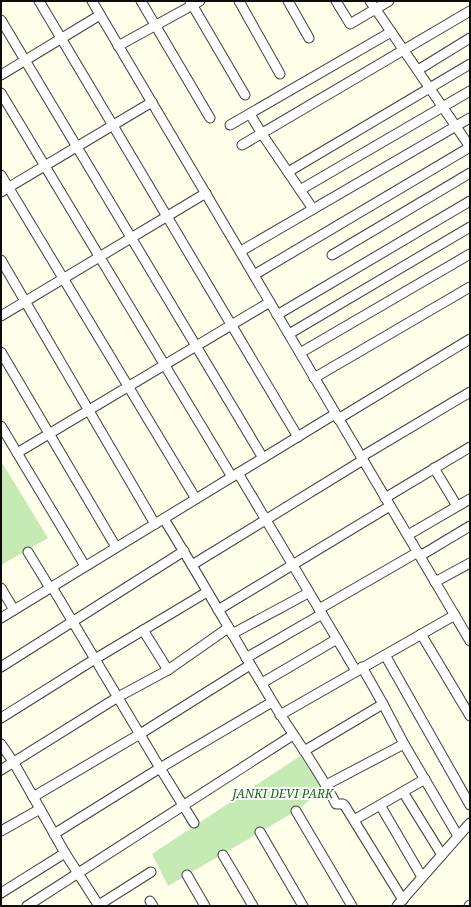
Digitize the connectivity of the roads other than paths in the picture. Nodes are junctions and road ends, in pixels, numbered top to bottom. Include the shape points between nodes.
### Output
1 (39, 1) edge
2 (92, 1) edge
3 (141, 1) edge
4 (239, 1) edge
5 (288, 1) edge
6 (336, 1) edge
7 (389, 1) edge
8 (194, 2) edge
9 (373, 5) edge
10 (470, 11) edge
11 (100, 15) junction
12 (1, 20) edge
13 (155, 26) junction
14 (392, 32) junction
15 (309, 38) dead end
16 (470, 38) edge
17 (61, 39) junction
18 (118, 46) junction
19 (404, 51) junction
20 (25, 60) junction
21 (470, 64) edge
22 (418, 70) junction
23 (280, 74) dead end
24 (1, 75) edge
25 (430, 88) junction
26 (470, 91) edge
27 (1, 93) edge
28 (245, 95) dead end
29 (152, 102) junction
30 (443, 107) junction
31 (250, 114) junction
32 (210, 118) dead end
33 (470, 118) edge
34 (230, 125) dead end
35 (113, 126) junction
36 (456, 126) junction
37 (262, 134) junction
38 (242, 145) dead end
39 (77, 147) junction
40 (470, 147) edge
41 (45, 166) junction
42 (288, 172) junction
43 (470, 173) edge
44 (1, 175) edge
45 (5, 190) edge
46 (300, 190) junction
47 (206, 193) junction
48 (470, 201) edge
49 (313, 209) junction
50 (167, 217) junction
51 (470, 227) edge
52 (132, 238) junction
53 (241, 251) junction
54 (470, 254) edge
55 (332, 256) dead end
56 (100, 257) junction
57 (1, 260) edge
58 (254, 275) junction
59 (63, 278) junction
60 (470, 287) edge
61 (25, 302) junction
62 (270, 302) junction
63 (278, 315) junction
64 (1, 316) edge
65 (232, 326) junction
66 (289, 334) junction
67 (470, 339) edge
68 (197, 346) junction
69 (1, 352) edge
70 (300, 353) junction
71 (165, 365) junction
72 (314, 378) junction
73 (128, 387) junction
74 (470, 392) edge
75 (88, 411) junction
76 (336, 416) junction
77 (1, 426) edge
78 (50, 434) junction
79 (298, 437) junction
80 (470, 447) edge
81 (17, 453) junction
82 (263, 458) junction
83 (362, 458) junction
84 (434, 468) junction
85 (235, 475) junction
86 (196, 499) junction
87 (470, 499) edge
88 (388, 502) junction
89 (457, 506) junction
90 (164, 519) junction
91 (265, 519) junction
92 (155, 524) junction
93 (470, 526) edge
94 (408, 535) junction
95 (116, 547) junction
96 (184, 551) junction
97 (28, 552) dead end
98 (419, 554) junction
99 (470, 563) edge
100 (292, 564) junction
101 (192, 565) junction
102 (85, 566) junction
103 (436, 582) junction
104 (51, 587) junction
105 (1, 588) edge
106 (207, 592) junction
107 (308, 593) junction
108 (14, 610) junction
109 (218, 610) junction
110 (320, 612) junction
111 (455, 615) junction
112 (1, 618) edge
113 (73, 622) junction
114 (466, 625) edge
115 (143, 630) junction
116 (230, 631) junction
117 (421, 634) junction
118 (337, 639) junction
119 (470, 641) edge
120 (385, 655) junction
121 (95, 659) junction
122 (248, 661) junction
123 (1, 667) edge
124 (359, 669) junction
125 (168, 670) junction
126 (262, 683) junction
127 (118, 697) junction
128 (272, 702) junction
129 (383, 704) junction
130 (280, 715) junction
131 (470, 716) edge
132 (1, 718) edge
133 (140, 734) junction
134 (293, 735) junction
135 (1, 744) edge
136 (404, 744) junction
137 (304, 751) junction
138 (14, 763) junction
139 (160, 768) junction
140 (1, 770) edge
141 (425, 780) junction
142 (326, 785) junction
143 (403, 792) junction
144 (33, 797) junction
145 (380, 805) junction
146 (470, 805) edge
147 (182, 806) junction
148 (40, 809) junction
149 (296, 811) dead end
150 (354, 820) junction
151 (194, 823) dead end
152 (470, 823) edge
153 (1, 832) edge
154 (260, 832) dead end
155 (54, 834) junction
156 (458, 836) junction
157 (65, 853) junction
158 (223, 855) dead end
159 (442, 855) junction
160 (151, 872) dead end
161 (78, 874) junction
162 (187, 875) dead end
163 (422, 877) junction
164 (1, 894) edge
165 (400, 903) edge
166 (101, 905) edge
167 (27, 906) edge
168 (205, 906) edge
169 (253, 906) edge
170 (303, 906) edge
171 (352, 906) edge

1 - 17 street
2 - 11 street
3 - 13 street
4 - 23 street
5 - 15 street
6 - 9 street via 350,24
7 - 9 street
8 - 13 street
8 - 28 street
9 - 14 street
10 - 19 street
11 - 17 street
11 - 18 street
12 - 20 street
13 - 18 street
13 - 32 street
14 - 19 street
14 - 31 street
16 - 22 street
17 - 20 street
17 - 35 street
18 - 29 street
19 - 22 street
19 - 37 street
20 - 24 street
20 - 39 street
21 - 25 street
22 - 25 street
25 - 30 street
25 - 42 street
26 - 30 street
27 - 41 street
29 - 35 street
29 - 47 street
30 - 36 street
30 - 46 street
31 - 34 street
31 - 37 street
33 - 36 street
35 - 39 street
35 - 50 street
36 - 40 street
36 - 49 street
37 - 38 street
37 - 42 street
39 - 41 street
39 - 52 street
40 - 58 street
41 - 45 street
41 - 56 street
42 - 46 street
43 - 55 street
44 - 45 street
45 - 59 street
46 - 49 street
47 - 50 street
47 - 53 street
48 - 63 street
49 - 53 street
50 - 52 street
50 - 65 street
51 - 66 street
52 - 56 street
52 - 68 street
53 - 58 street
54 - 70 street
56 - 59 street
56 - 71 street
57 - 61 street
58 - 62 street
59 - 61 street
59 - 73 street
60 - 72 street
61 - 64 street
61 - 75 street
62 - 63 street
62 - 65 street
63 - 66 street
65 - 68 street
65 - 79 street
66 - 70 street
67 - 76 street
68 - 71 street
68 - 82 street
69 - 78 street
70 - 72 street
71 - 73 street
71 - 85 street
72 - 76 street
73 - 75 street
73 - 86 street
74 - 83 street
75 - 78 street
75 - 92 street
76 - 79 street
76 - 83 street
77 - 81 street
78 - 81 street
78 - 95 street
79 - 82 street
80 - 84 street
81 - 102 street
82 - 85 street
83 - 88 street
83 - 91 street
84 - 88 street
84 - 89 street
85 - 86 street
85 - 91 street
86 - 90 street
87 - 89 street
88 - 94 street
88 - 100 street
89 - 94 street
90 - 92 street
90 - 96 street
91 - 100 street
91 - 101 street
92 - 95 street
93 - 98 street
94 - 98 street
95 - 102 street
96 - 101 street
96 - 113 street
97 - 104 street
98 - 103 street
98 - 110 street
99 - 103 street
100 - 107 street
100 - 109 street
101 - 106 street
102 - 104 street
103 - 111 street
104 - 108 street
104 - 113 street
105 - 108 street
106 - 109 street
106 - 115 street
107 - 110 street
107 - 116 street
108 - 112 street
109 - 116 street
110 - 118 street
110 - 122 street
111 - 114 street
111 - 117 street
113 - 121 street
113 - 123 street
114 - 119 street
115 - 121 street
115 - 125 street
116 - 122 street
116 - 125 street
117 - 120 street
117 - 131 street
118 - 124 street
118 - 126 street
120 - 124 street
120 - 146 street
121 - 127 street
121 - 132 street
122 - 126 street
122 - 133 street
124 - 129 street
124 - 130 street
125 - 127 street
126 - 128 street
127 - 133 street
127 - 138 street
128 - 130 street
128 - 139 street
129 - 136 street
129 - 137 street
130 - 134 street
133 - 139 street
133 - 144 street
134 - 137 street
134 - 147 street
135 - 138 street
136 - 141 street
136 - 142 street
137 - 142 street
138 - 140 street
138 - 144 street
139 - 147 street
139 - 155 street
141 - 143 street
141 - 156 street
142 - 150 street via 336,804 344,804
143 - 145 street
143 - 159 street
144 - 148 street
145 - 150 street
145 - 163 street
147 - 151 street
147 - 161 street
148 - 153 street
148 - 155 street
149 - 171 street
150 - 165 street
152 - 156 street
154 - 170 street
155 - 157 street
156 - 159 street
157 - 161 street
157 - 164 street
158 - 169 street
159 - 163 street
160 - 166 street
161 - 166 street
161 - 167 street
162 - 168 street
163 - 165 street

